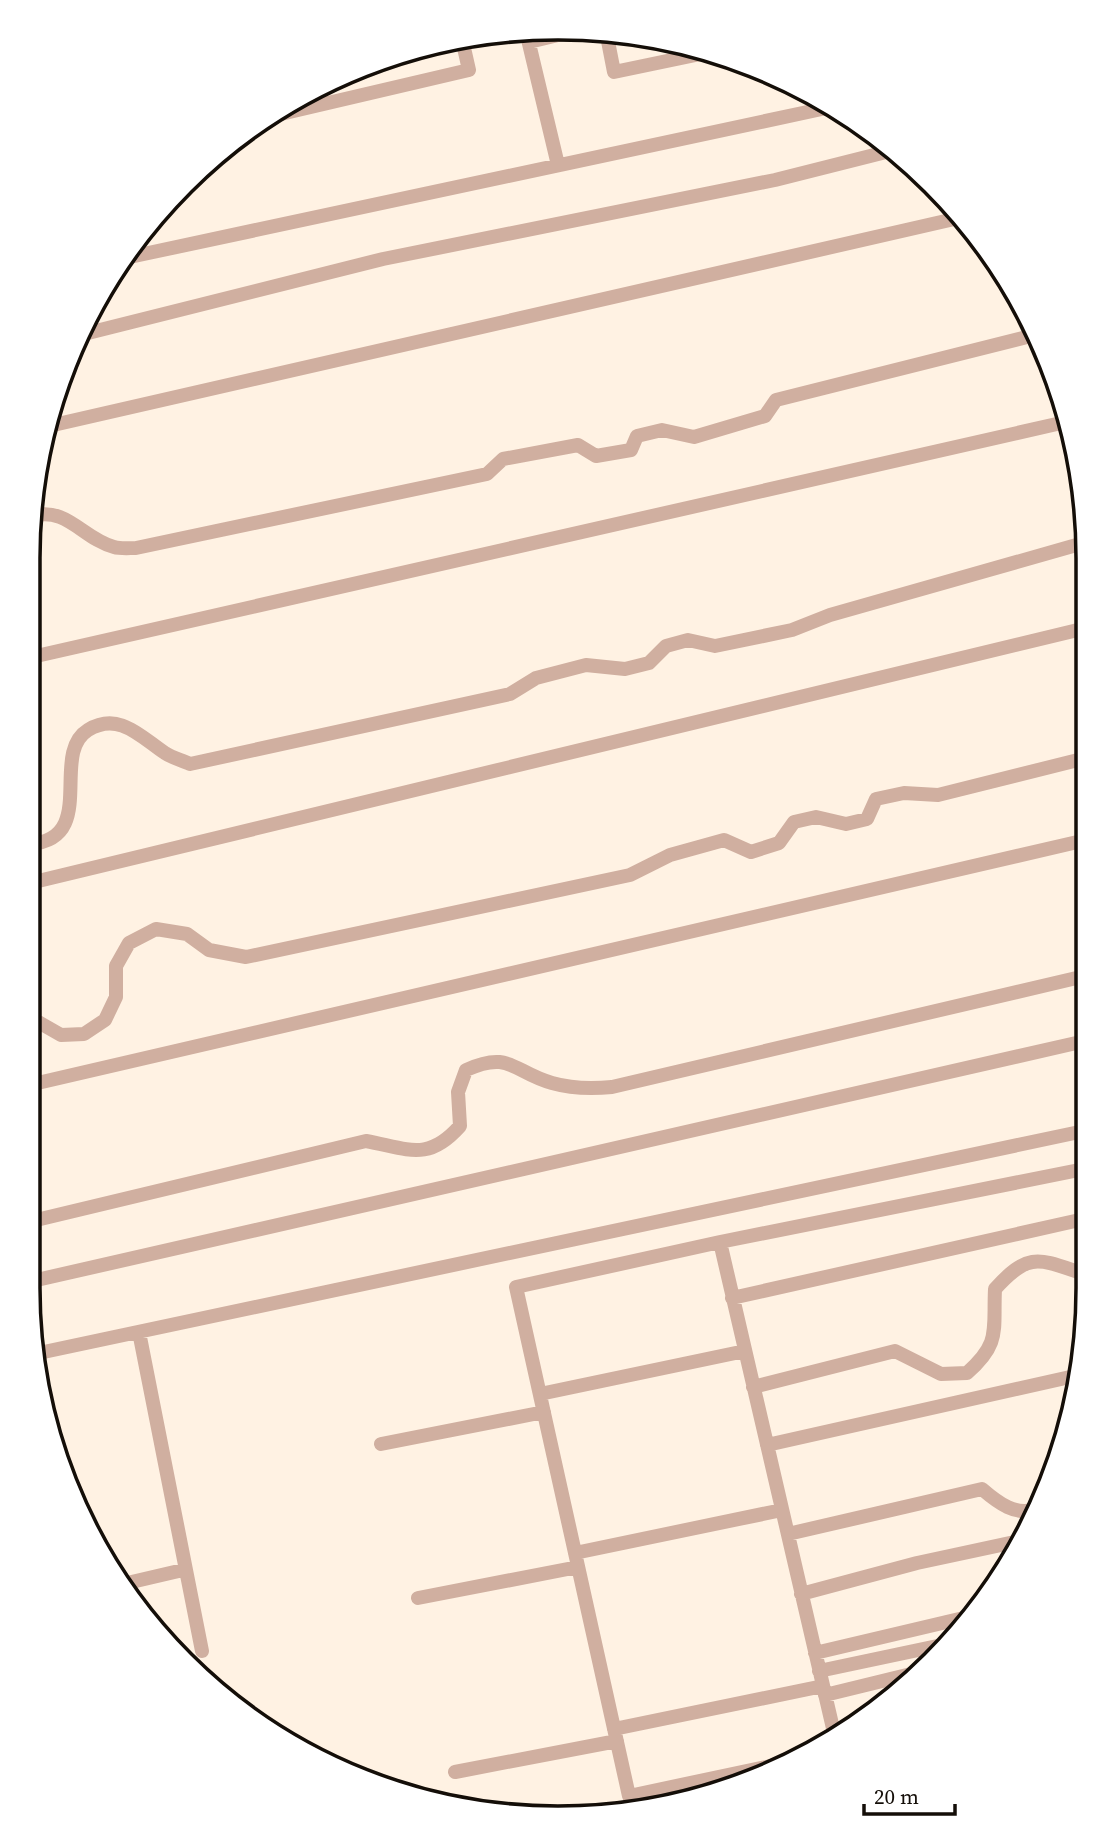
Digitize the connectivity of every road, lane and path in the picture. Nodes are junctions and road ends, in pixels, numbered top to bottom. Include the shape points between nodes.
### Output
1 (529, 41) edge
2 (608, 43) edge
3 (464, 49) edge
4 (687, 57) edge
5 (300, 110) edge
6 (817, 110) edge
7 (881, 153) edge
8 (558, 165) junction
9 (950, 220) edge
10 (138, 255) edge
11 (93, 332) edge
12 (1026, 337) edge
13 (58, 424) edge
14 (1058, 424) edge
15 (42, 513) edge
16 (1076, 545) edge
17 (1076, 630) edge
18 (40, 655) edge
19 (1076, 760) edge
20 (40, 841) edge
21 (1076, 841) edge
22 (40, 881) edge
23 (1076, 978) edge
24 (40, 1023) edge
25 (1076, 1043) edge
26 (40, 1082) edge
27 (1076, 1133) edge
28 (1076, 1172) edge
29 (40, 1219) edge
30 (1076, 1221) edge
31 (720, 1242) junction
32 (1076, 1271) edge
33 (40, 1279) edge
34 (732, 1298) junction
35 (139, 1332) junction
36 (745, 1351) junction
37 (45, 1352) edge
38 (1068, 1378) edge
39 (753, 1387) junction
40 (540, 1394) junction
41 (544, 1412) junction
42 (381, 1444) dead end
43 (767, 1445) junction
44 (1025, 1509) edge
45 (782, 1510) junction
46 (788, 1534) junction
47 (1008, 1543) edge
48 (577, 1560) junction
49 (183, 1570) junction
50 (132, 1582) edge
51 (801, 1594) junction
52 (418, 1598) dead end
53 (955, 1620) edge
54 (930, 1648) edge
55 (202, 1651) dead end
56 (815, 1653) junction
57 (819, 1671) junction
58 (900, 1676) edge
59 (824, 1690) junction
60 (833, 1726) edge
61 (615, 1735) junction
62 (455, 1772) dead end
63 (737, 1773) edge

1 - 8 lane
2 - 4 lane via 614,72
3 - 5 lane via 469,70
6 - 8 lane
7 - 11 lane via 775,180 383,259
8 - 10 lane
9 - 13 lane
12 - 15 lane via 776,400 765,416 694,438 662,429 637,436 631,450 596,456 578,444 503,459 487,474 136,548 113,547 70,520
14 - 18 lane
16 - 20 lane via 830,615 792,631 715,646 688,640 666,646 649,663 625,669 586,665 537,678 510,694 190,764 166,754 128,727 108,722 86,731 73,749 68,815 61,828
17 - 22 lane
19 - 24 lane via 938,795 904,793 876,799 867,819 846,824 816,817 793,822 779,843 751,852 724,840 670,855 630,875 246,957 209,950 187,934 156,929 128,943 116,966 116,997 105,1020 84,1034 61,1035
21 - 26 lane
23 - 29 lane via 612,1087 578,1090 489,1059 466,1070 458,1093 460,1126 444,1143 421,1152 366,1141
25 - 33 lane
27 - 35 lane
28 - 31 lane
30 - 34 lane
31 - 34 lane
31 - 40 lane via 516,1287
32 - 39 lane via 1044,1260 1016,1265 995,1289 995,1338 968,1373 942,1374 895,1351
34 - 36 lane
35 - 37 lane
35 - 49 lane
36 - 39 lane
36 - 40 lane
38 - 43 lane
39 - 43 lane
40 - 41 lane
41 - 42 lane
41 - 48 lane
43 - 45 lane
44 - 46 lane via 1002,1507 982,1489
45 - 46 lane
45 - 48 lane
46 - 51 lane
47 - 51 lane
48 - 52 lane
48 - 61 lane
49 - 50 lane
49 - 55 lane
51 - 56 lane
53 - 56 lane
54 - 57 lane
56 - 57 lane
57 - 59 lane
58 - 59 lane
59 - 60 lane
59 - 61 lane
61 - 62 lane
61 - 63 lane via 629,1796

